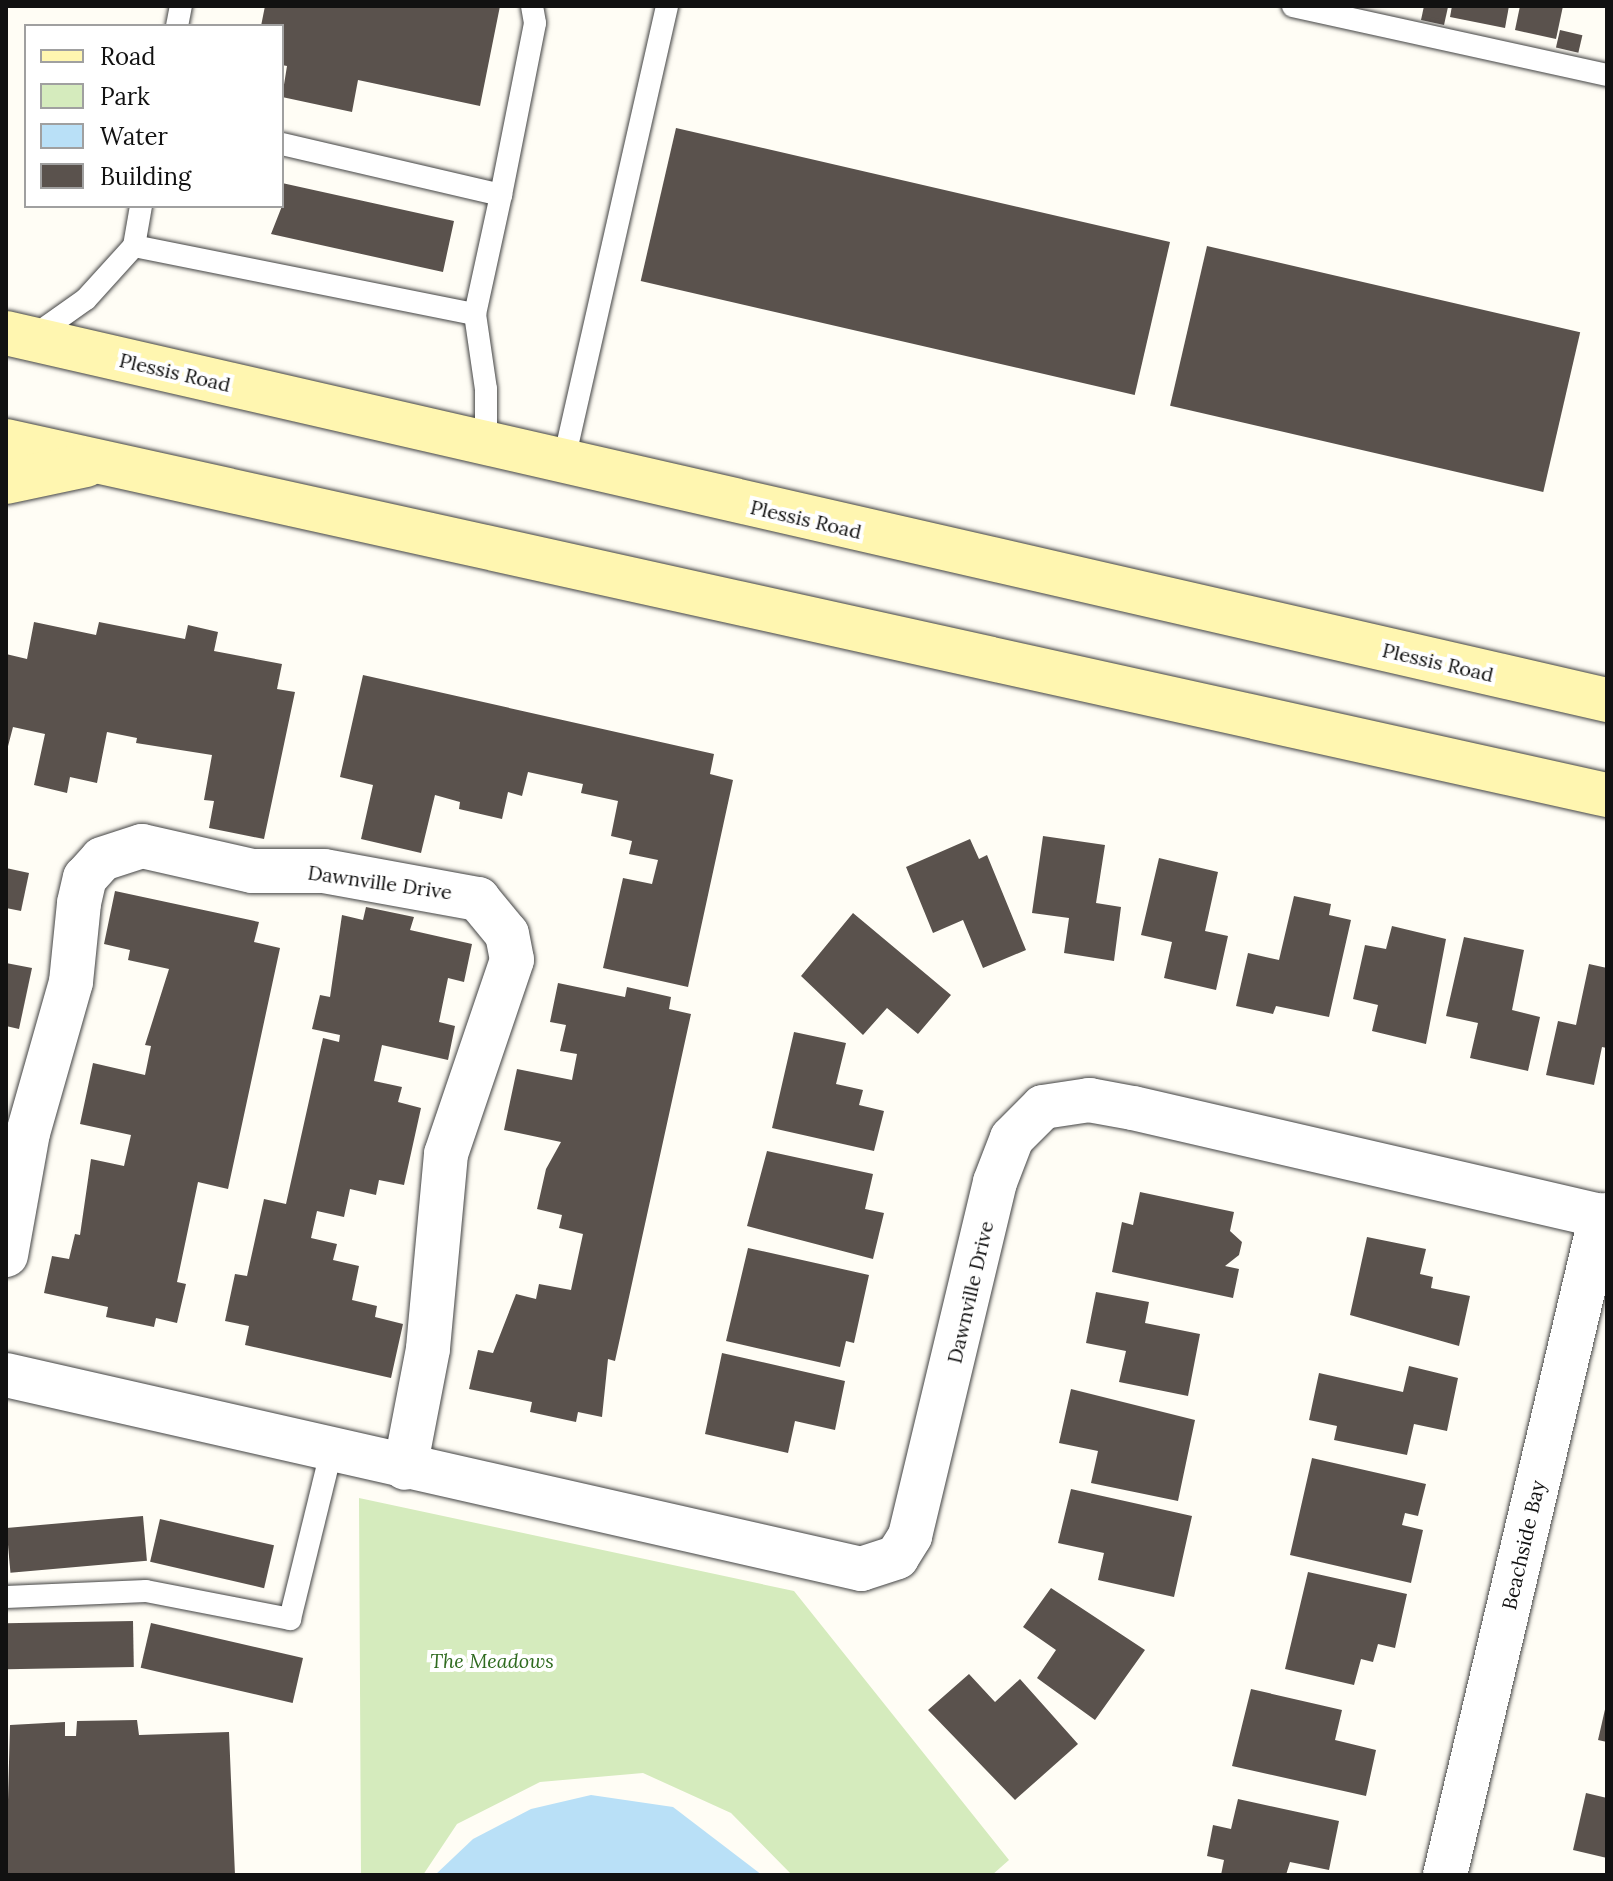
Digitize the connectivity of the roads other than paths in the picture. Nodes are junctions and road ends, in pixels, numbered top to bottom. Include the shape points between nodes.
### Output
1 (532, 6) edge
2 (667, 6) edge
3 (1293, 6) edge
4 (1607, 75) edge
5 (284, 144) edge
6 (501, 195) junction
7 (141, 208) edge
8 (134, 246) junction
9 (475, 314) junction
10 (18, 335) edge
11 (6, 441) edge
12 (486, 446) junction
13 (102, 462) junction
14 (563, 464) junction
15 (6, 482) edge
16 (1607, 700) edge
17 (1607, 795) edge
18 (1604, 1216) edge
19 (6, 1255) edge
20 (6, 1375) edge
21 (331, 1452) junction
22 (405, 1468) junction
23 (6, 1597) edge
24 (1445, 1875) edge

1 - 6 lane via 535,23
2 - 14 lane
3 - 4 lane
5 - 6 lane
6 - 9 lane
7 - 8 lane
8 - 9 lane
8 - 10 lane via 86,299
9 - 12 lane via 486,389
10 - 12 main road, Plessis Road
11 - 13 main road
12 - 14 main road, Plessis Road
13 - 15 main road
13 - 17 main road
14 - 16 main road, Plessis Road
18 - 22 street, Dawnville Drive via 1133,1108 1089,1100 1043,1107 1012,1138 995,1182 921,1504 897,1557 861,1569 819,1562
18 - 24 street, Beachside Bay
19 - 22 street, Dawnville Drive via 28,1133 71,982 82,891 102,859 142,846 252,871 324,871 478,899 502,924 512,960 446,1154 428,1349
20 - 21 street, Dawnville Drive
21 - 22 street, Dawnville Drive
21 - 23 lane via 290,1619 146,1591

